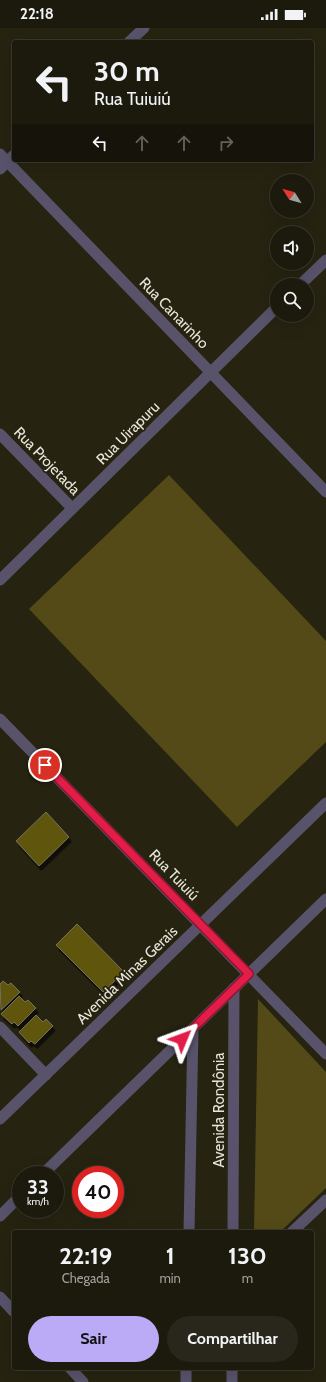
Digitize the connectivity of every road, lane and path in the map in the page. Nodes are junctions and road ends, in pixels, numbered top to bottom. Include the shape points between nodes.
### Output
1 (144, 28) edge
2 (131, 40) edge
3 (5, 160) edge
4 (326, 260) edge
5 (307, 278) edge
6 (270, 315) edge
7 (210, 372) junction
8 (0, 434) edge
9 (326, 492) edge
10 (72, 508) junction
11 (0, 580) edge
12 (0, 719) edge
13 (326, 803) edge
14 (326, 899) edge
15 (201, 924) junction
16 (249, 974) junction
17 (234, 988) junction
18 (0, 1027) edge
19 (193, 1028) junction
20 (326, 1054) edge
21 (46, 1075) junction
22 (0, 1119) edge
23 (51, 1166) edge
24 (326, 1200) edge
25 (12, 1204) edge
26 (0, 1216) edge
27 (189, 1230) edge
28 (233, 1230) edge
29 (294, 1230) edge
30 (0, 1297) edge
31 (12, 1310) edge
32 (72, 1370) edge
33 (186, 1370) edge
34 (232, 1370) edge
35 (83, 1382) edge
36 (186, 1382) edge
37 (232, 1382) edge

1 - 2 street
3 - 7 street, Rua Canarinho
4 - 5 street
6 - 7 street, Rua Uirapuru
7 - 9 street, Rua Canarinho
7 - 10 street, Rua Uirapuru
8 - 10 street, Rua Projetada
10 - 11 street, Rua Uirapuru
12 - 15 street, Rua Tuiuiú
13 - 15 street, Avenida Minas Gerais
14 - 16 street
15 - 16 street, Rua Tuiuiú
15 - 21 street, Avenida Minas Gerais
16 - 17 street
16 - 20 street, Rua Tuiuiú
17 - 19 street
17 - 28 street, Avenida Rondônia
18 - 21 street
19 - 23 street
19 - 27 street, Avenida Rondônia
21 - 22 street, Avenida Minas Gerais
24 - 29 street
25 - 26 street
30 - 31 street
32 - 35 street
33 - 36 street
34 - 37 street

